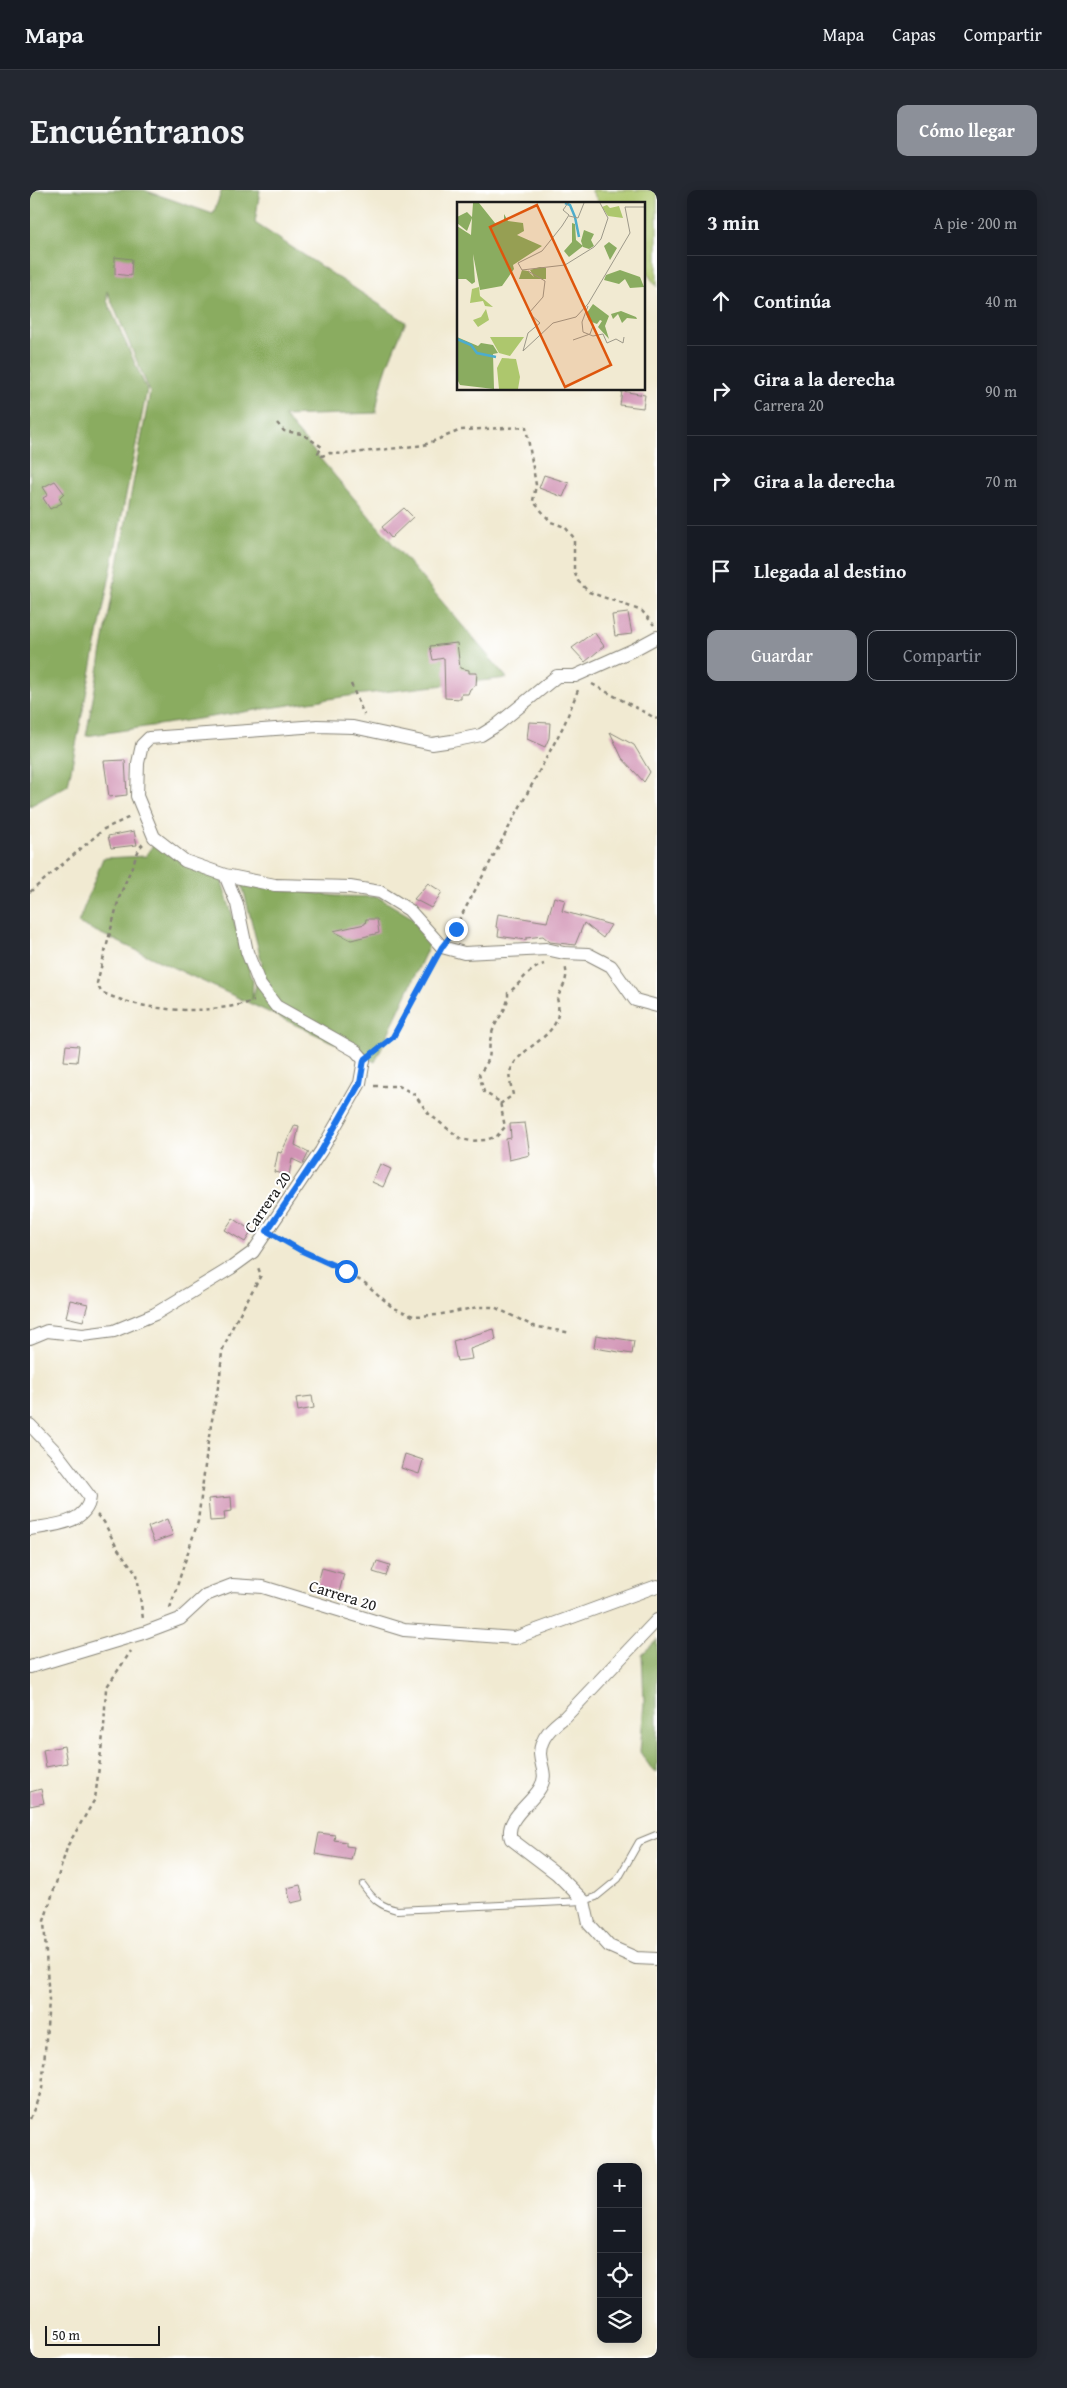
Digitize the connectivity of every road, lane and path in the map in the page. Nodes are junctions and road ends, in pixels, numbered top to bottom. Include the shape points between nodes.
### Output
1 (277, 423) dead end
2 (657, 628) edge
3 (657, 637) edge
4 (575, 676) junction
5 (351, 684) dead end
6 (657, 719) edge
7 (362, 729) junction
8 (142, 811) junction
9 (154, 835) junction
10 (225, 875) junction
11 (30, 892) edge
12 (442, 947) junction
13 (563, 955) junction
14 (269, 997) junction
15 (657, 1006) edge
16 (364, 1060) junction
17 (360, 1083) junction
18 (500, 1104) junction
19 (267, 1231) junction
20 (253, 1252) junction
21 (572, 1333) dead end
22 (30, 1338) edge
23 (30, 1424) edge
24 (89, 1507) junction
25 (30, 1529) edge
26 (657, 1586) edge
27 (657, 1620) edge
28 (166, 1624) junction
29 (144, 1633) junction
30 (30, 1667) edge
31 (656, 1835) edge
32 (363, 1885) dead end
33 (584, 1901) junction
34 (657, 1959) edge
35 (30, 2119) edge

1 - 2 path via 284,431 302,434 315,442 322,448 318,453 322,456 424,445 461,430 526,427 536,485 533,501 551,522 565,527 574,538 574,571 578,581 589,592 642,611
3 - 4 street
4 - 6 path
4 - 7 street via 557,676 497,725 480,734 432,744
4 - 12 path via 578,691 564,725 456,929
5 - 7 path via 364,716
7 - 8 street via 317,726 149,738 142,745 138,763 137,796
8 - 9 street
8 - 11 path via 104,829
9 - 10 street via 185,861
9 - 14 path via 140,847 119,898 97,983 101,992 120,1001 188,1011 228,1009
10 - 12 street via 275,886 350,887 380,892 409,910
10 - 14 street via 237,904 247,952 260,985
12 - 13 street via 464,952 546,949
12 - 16 path via 393,1037
13 - 15 street via 588,954 611,966 635,1000
13 - 18 path via 567,972 557,998 560,1007 555,1026 518,1058 509,1074 513,1095
13 - 18 path via 535,967 508,993 509,1004 492,1034 490,1060 479,1074 484,1092
14 - 16 street via 276,1006 356,1051
16 - 17 street, Carrera 20
17 - 18 path via 400,1086 414,1094 428,1114 461,1139 471,1141 497,1136 505,1126
17 - 19 street, Carrera 20 via 321,1151
19 - 20 street, Carrera 20
19 - 21 path via 366,1283 392,1307 412,1316 494,1307 532,1326
20 - 22 street, Carrera 20 via 155,1314 114,1331 83,1335 47,1331
20 - 28 path via 261,1275 222,1351 198,1521
23 - 24 street via 80,1482 90,1497
24 - 25 street via 82,1516
24 - 29 path via 104,1522 117,1548 137,1574
26 - 28 street, Carrera 20 via 514,1638 404,1630 263,1587 232,1586 206,1595 180,1619
27 - 33 street via 565,1717 548,1730 540,1753 546,1777 511,1823 511,1839 557,1874
28 - 29 street, Carrera 20
29 - 30 street, Carrera 20
29 - 35 path via 106,1688 95,1800 68,1845 44,1921 50,2002 42,2089
31 - 33 lane via 639,1842 618,1879 596,1897
32 - 33 lane via 383,1906 397,1910
33 - 34 street via 589,1924 609,1946 636,1958

